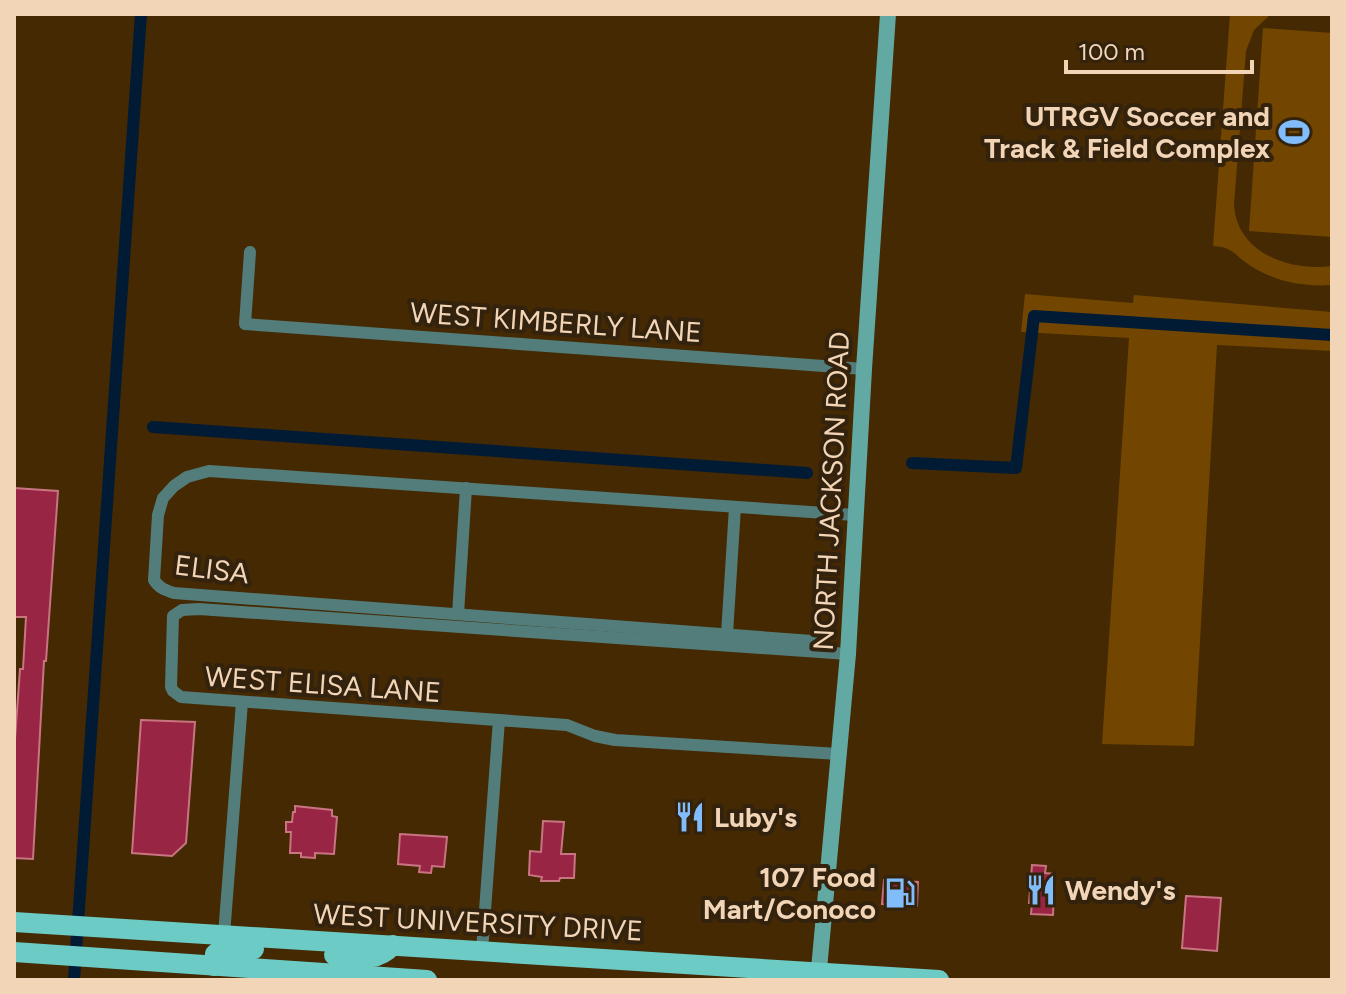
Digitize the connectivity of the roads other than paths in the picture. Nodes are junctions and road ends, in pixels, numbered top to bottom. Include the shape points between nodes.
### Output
1 (888, 14) edge
2 (250, 252) dead end
3 (864, 369) junction
4 (466, 488) junction
5 (735, 507) junction
6 (855, 515) junction
7 (458, 614) junction
8 (727, 634) junction
9 (812, 641) dead end
10 (848, 654) junction
11 (242, 702) junction
12 (499, 720) junction
13 (838, 754) junction
14 (14, 925) edge
15 (224, 935) junction
16 (393, 945) junction
17 (482, 951) junction
18 (14, 952) edge
19 (215, 973) edge
20 (818, 976) edge
21 (427, 980) edge
22 (939, 980) edge

1 - 3 main road, NORTH JACKSON ROAD
2 - 3 street, WEST KIMBERLY LANE via 245,324
3 - 6 main road, NORTH JACKSON ROAD
4 - 5 street, ELISA
4 - 7 street
4 - 7 street, ELISA via 209,471 174,486 158,515 154,580 163,590
5 - 6 street, ELISA
5 - 8 street
6 - 10 main road, NORTH JACKSON ROAD
7 - 8 street, ELISA
8 - 9 street, ELISA
10 - 11 street, WEST ELISA LANE via 199,609 173,616 173,691 192,699
10 - 13 main road, NORTH JACKSON ROAD
11 - 12 street, WEST ELISA LANE
11 - 15 street
12 - 13 street, WEST ELISA LANE via 567,725 615,740
12 - 17 street
13 - 20 main road, NORTH JACKSON ROAD
14 - 15 main road, WEST UNIVERSITY DRIVE
15 - 16 main road, WEST UNIVERSITY DRIVE
16 - 17 main road, WEST UNIVERSITY DRIVE
16 - 19 main road via 372,959 232,948 215,954
17 - 20 main road, WEST UNIVERSITY DRIVE
18 - 19 main road
19 - 21 main road
20 - 22 main road, WEST UNIVERSITY DRIVE

